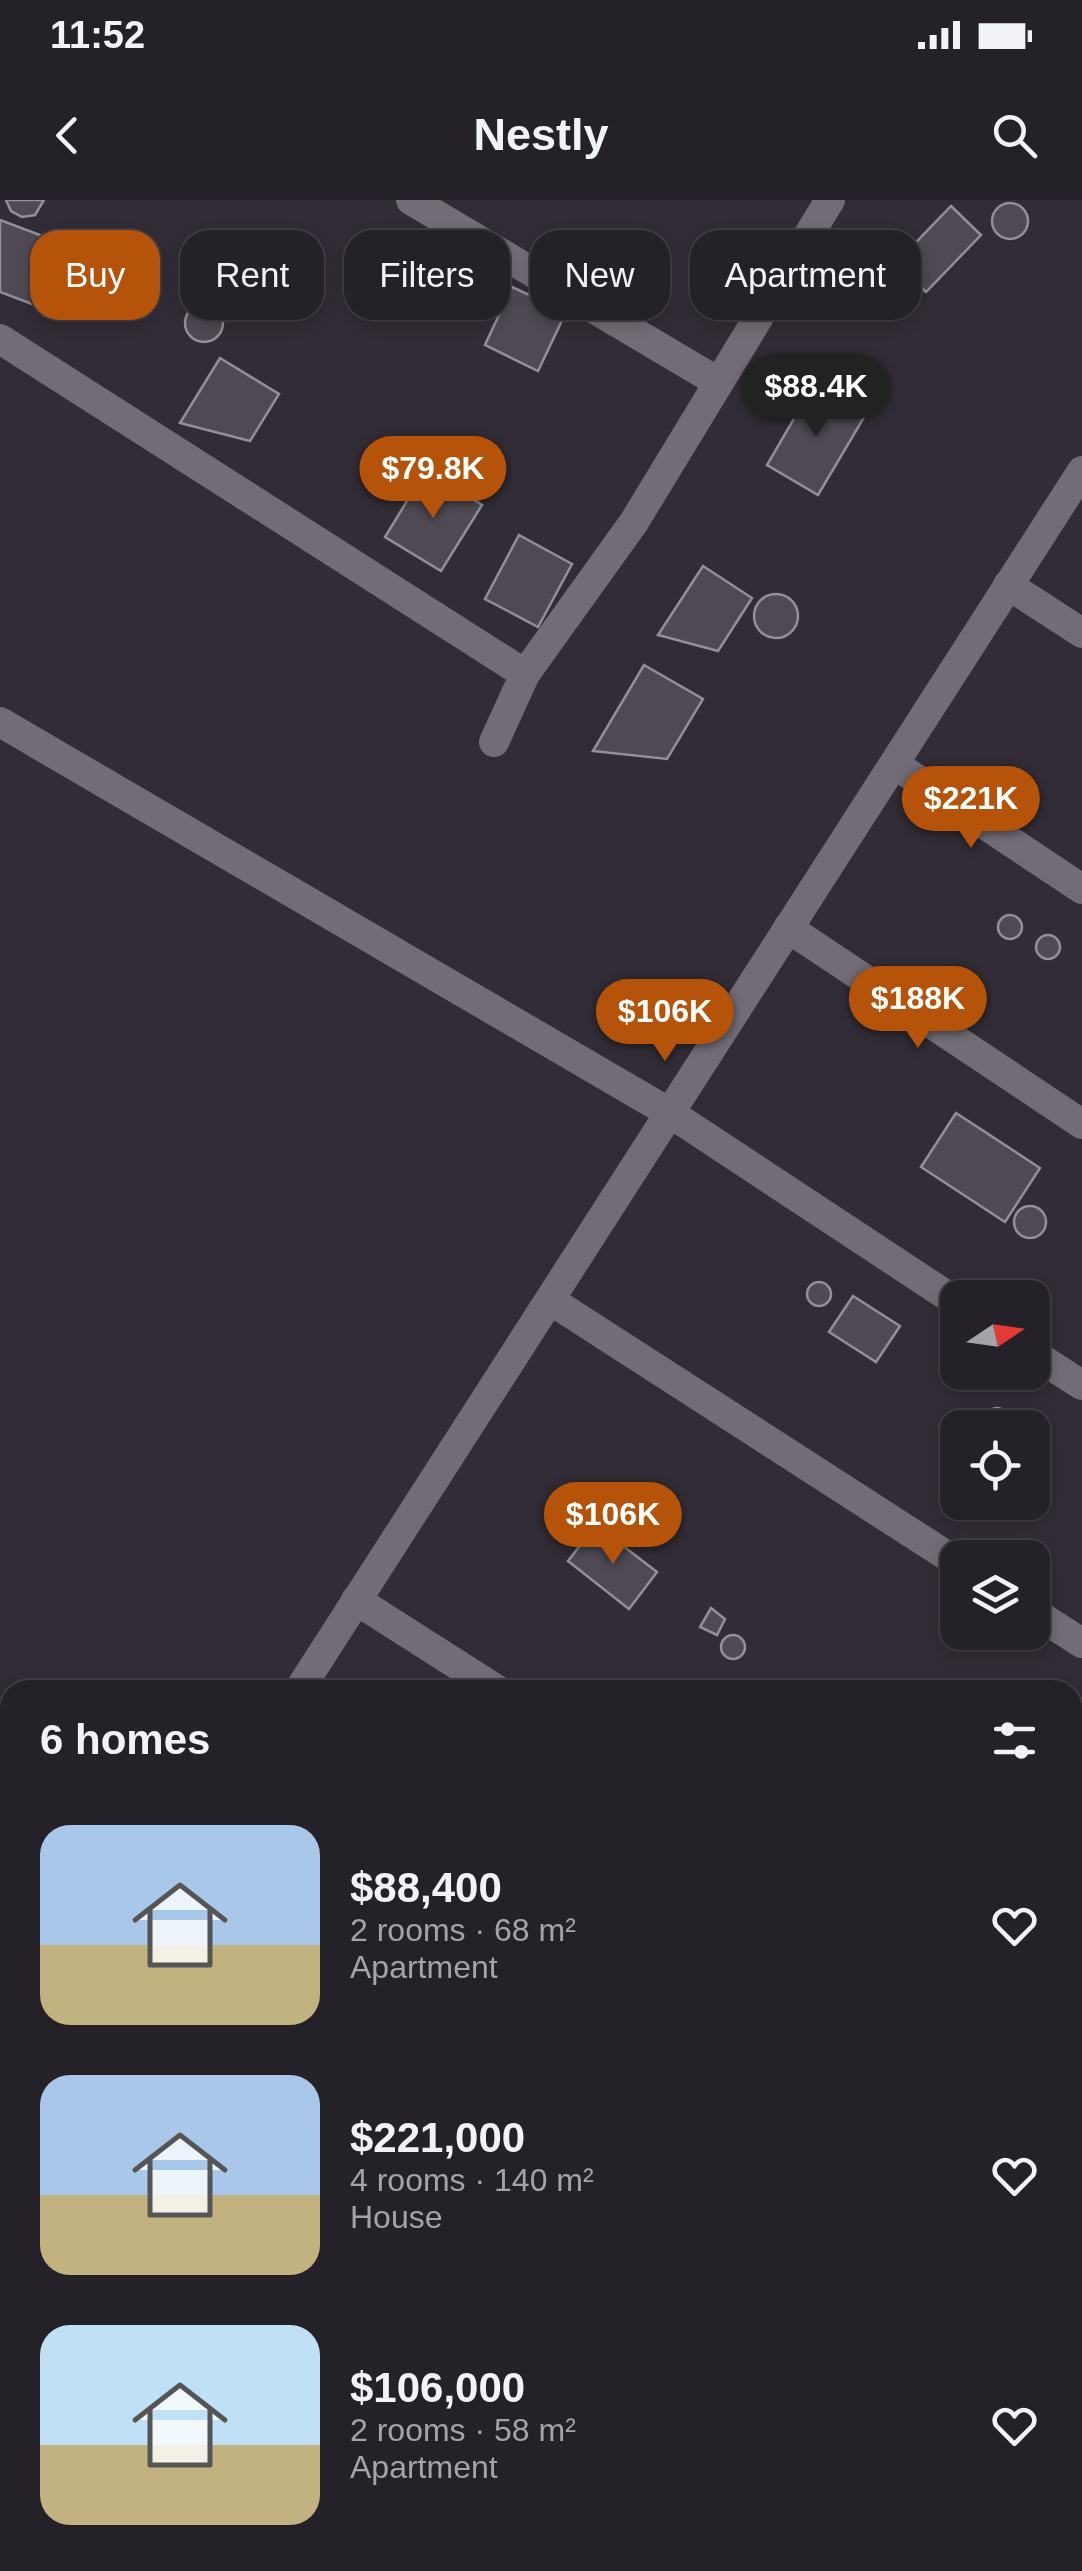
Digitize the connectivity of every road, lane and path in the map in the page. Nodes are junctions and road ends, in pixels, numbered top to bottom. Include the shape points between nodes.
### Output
1 (412, 200) edge
2 (830, 200) edge
3 (0, 340) edge
4 (718, 382) junction
5 (1082, 471) edge
6 (1008, 585) junction
7 (1082, 634) edge
8 (525, 674) junction
9 (0, 722) edge
10 (494, 742) dead end
11 (894, 764) junction
12 (1082, 889) edge
13 (788, 928) junction
14 (670, 1113) junction
15 (1082, 1124) edge
16 (940, 1291) edge
17 (550, 1300) junction
18 (1050, 1364) edge
19 (1082, 1385) edge
20 (940, 1551) edge
21 (356, 1600) junction
22 (1050, 1623) edge
23 (1082, 1643) edge
24 (305, 1680) edge
25 (481, 1680) edge

1 - 4 street
2 - 4 street
3 - 8 street
4 - 8 street via 634,522
5 - 6 street
6 - 7 street
6 - 11 street
8 - 10 street
9 - 14 street
11 - 12 street
11 - 13 street
13 - 14 street
13 - 15 street
14 - 16 street
14 - 17 street
17 - 20 street
17 - 21 street
18 - 19 street
21 - 24 street
21 - 25 street
22 - 23 street

